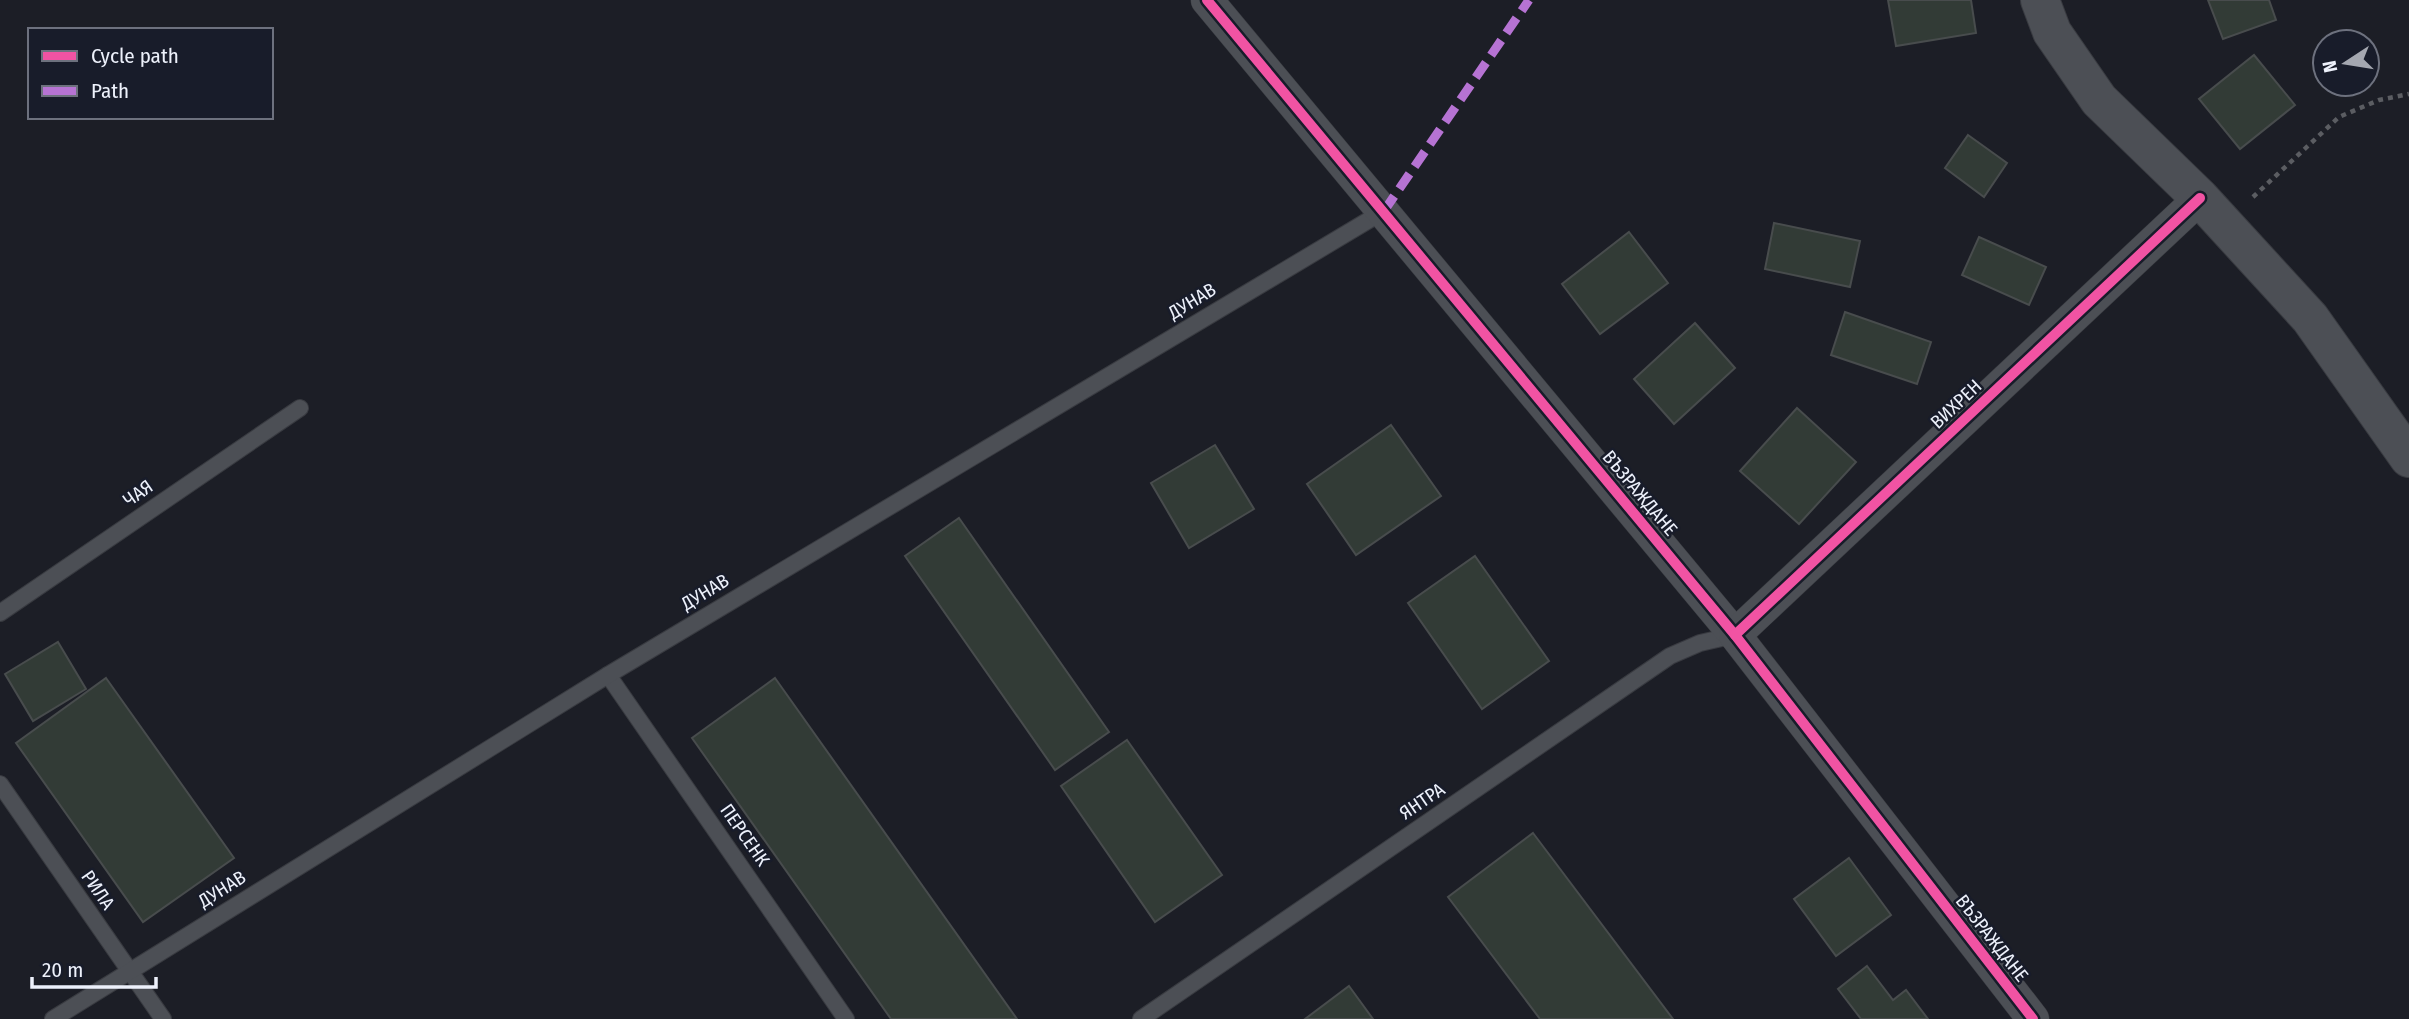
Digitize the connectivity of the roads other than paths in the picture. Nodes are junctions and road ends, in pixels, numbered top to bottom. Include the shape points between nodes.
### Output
1 (1207, 0) edge
2 (2040, 0) edge
3 (2212, 210) junction
4 (1384, 211) junction
5 (300, 408) dead end
6 (2409, 458) edge
7 (0, 613) edge
8 (1735, 635) junction
9 (608, 675) junction
10 (0, 784) edge
11 (129, 971) junction
12 (53, 1019) edge
13 (163, 1019) edge
14 (846, 1019) edge
15 (1141, 1019) edge
16 (2033, 1019) edge

1 - 4 street, ВЪЗРАЖДАНЕ
2 - 3 street via 2052,32 2099,100
3 - 6 street via 2310,318
3 - 8 street, ВИХРЕН
4 - 8 street, ВЪЗРАЖДАНЕ
4 - 9 lane, ДУНАВ
5 - 7 lane, ЧАЯ
8 - 15 lane, ЯНТРА via 1670,656
8 - 16 street, ВЪЗРАЖДАНЕ
9 - 11 lane, ДУНАВ
9 - 14 lane, ПЕРСЕНК
10 - 11 lane, РИЛА
11 - 12 lane, ДУНАВ
11 - 13 lane, РИЛА

